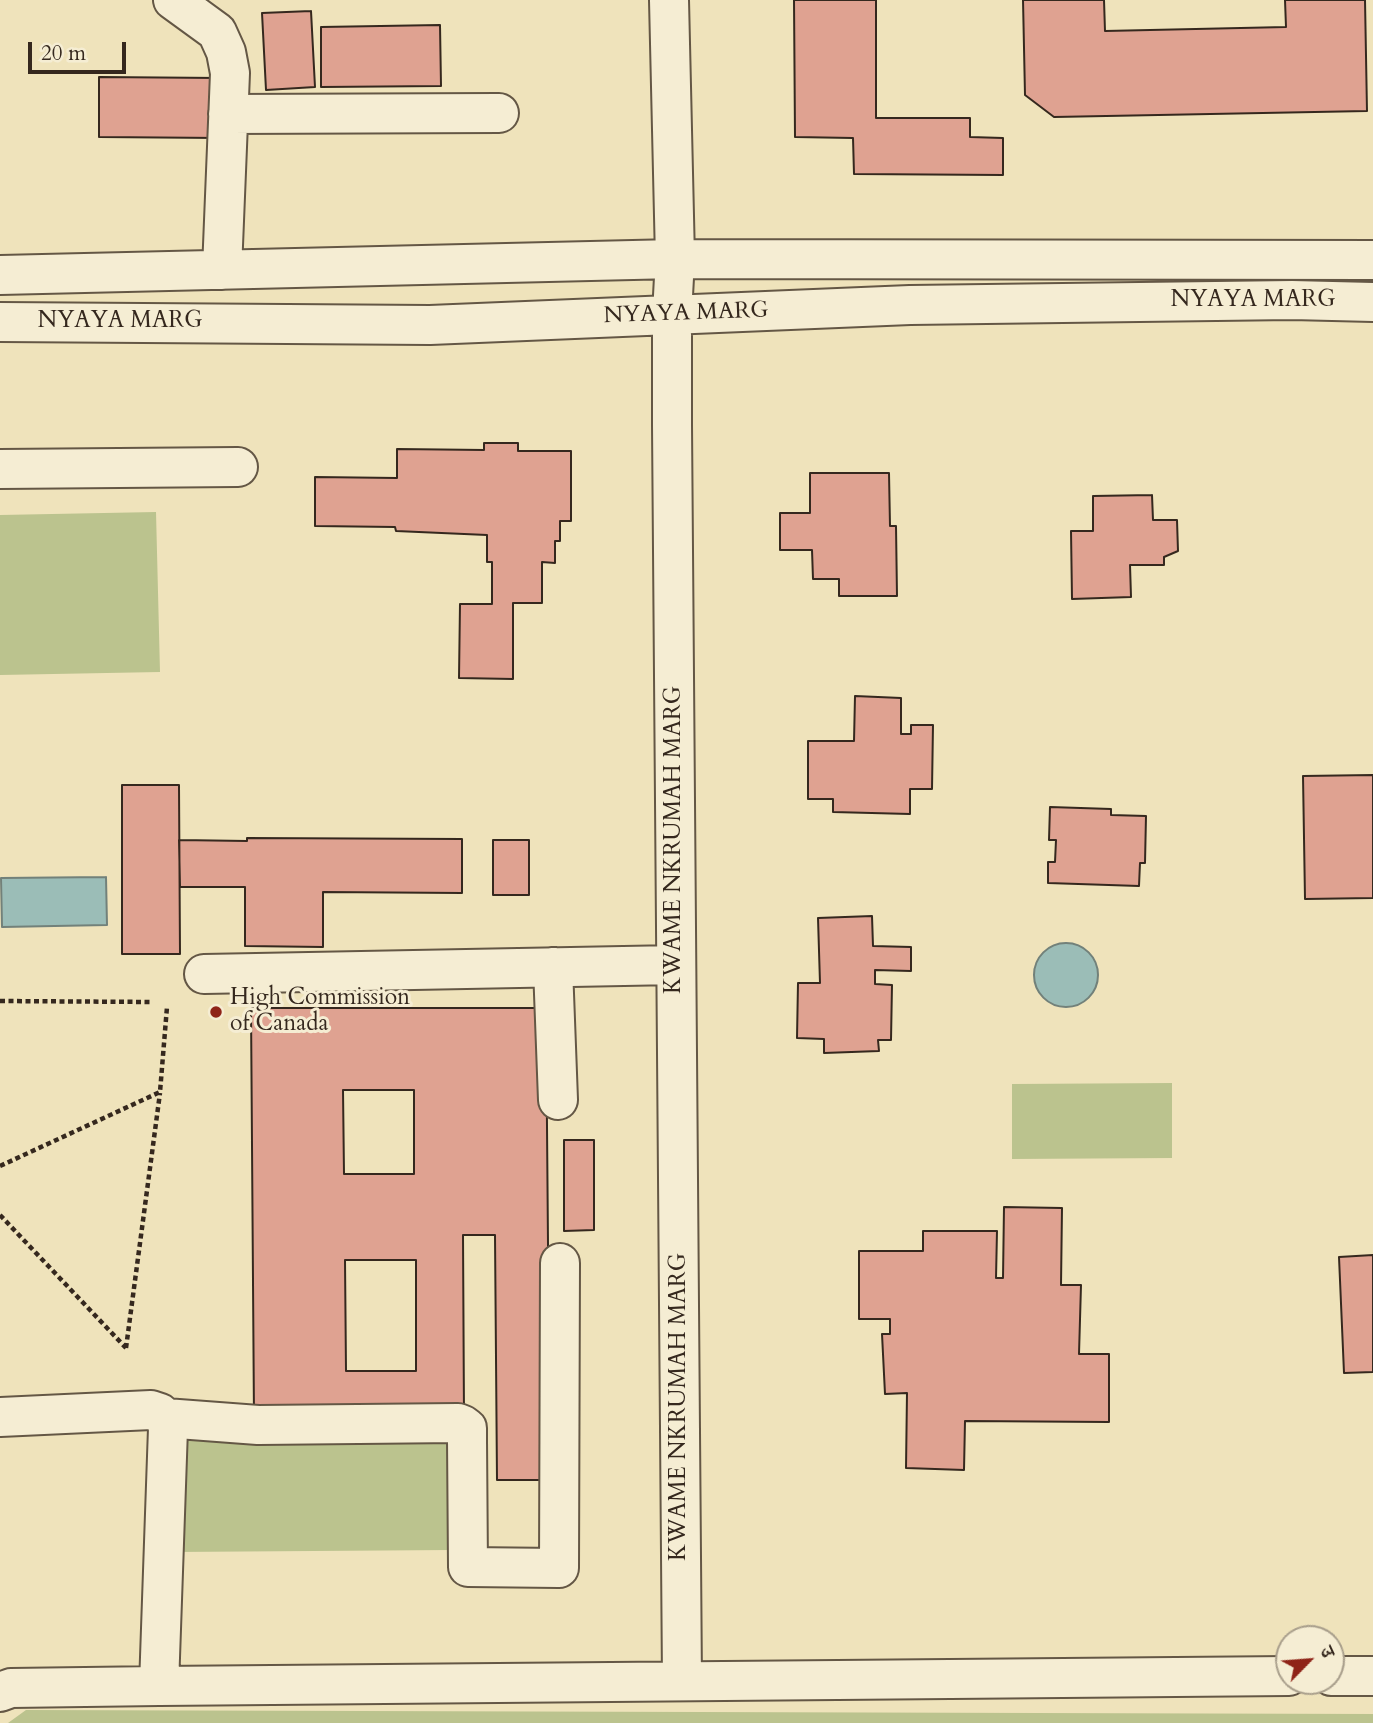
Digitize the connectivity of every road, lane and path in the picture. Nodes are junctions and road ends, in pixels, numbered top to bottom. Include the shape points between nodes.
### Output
1 (173, 0) edge
2 (669, 0) edge
3 (499, 113) dead end
4 (228, 114) junction
5 (675, 259) junction
6 (1373, 260) edge
7 (222, 270) junction
8 (0, 275) edge
9 (1373, 302) edge
10 (672, 314) junction
11 (0, 322) edge
12 (238, 467) dead end
13 (0, 469) edge
14 (676, 965) junction
15 (553, 967) junction
16 (204, 974) dead end
17 (0, 1001) edge
18 (153, 1002) dead end
19 (167, 1007) dead end
20 (160, 1092) junction
21 (558, 1100) dead end
22 (0, 1166) edge
23 (0, 1214) edge
24 (560, 1263) dead end
25 (0, 1417) edge
26 (165, 1418) junction
27 (1275, 1676) edge
28 (1345, 1676) edge
29 (1373, 1676) edge
30 (682, 1680) junction
31 (159, 1686) junction
32 (0, 1692) edge

1 - 4 street via 217,32 230,73
2 - 5 street, KWAME NKRUMAH MARG
3 - 4 street
4 - 7 street
5 - 6 street, NYAYA MARG
5 - 7 street, NYAYA MARG
5 - 10 street, KWAME NKRUMAH MARG
7 - 8 street, NYAYA MARG
9 - 10 street, NYAYA MARG via 910,305
10 - 11 street, NYAYA MARG via 430,325
10 - 14 street, KWAME NKRUMAH MARG
12 - 13 street
14 - 15 street
14 - 30 street, KWAME NKRUMAH MARG
15 - 16 street
15 - 21 street
17 - 18 path
19 - 20 path
20 - 22 path
20 - 23 path via 126,1348
24 - 26 street via 559,1568 468,1567 467,1428 458,1423 258,1425
25 - 26 street via 150,1410
26 - 31 street
27 - 30 street
28 - 29 street
30 - 31 street
31 - 32 street via 11,1688

